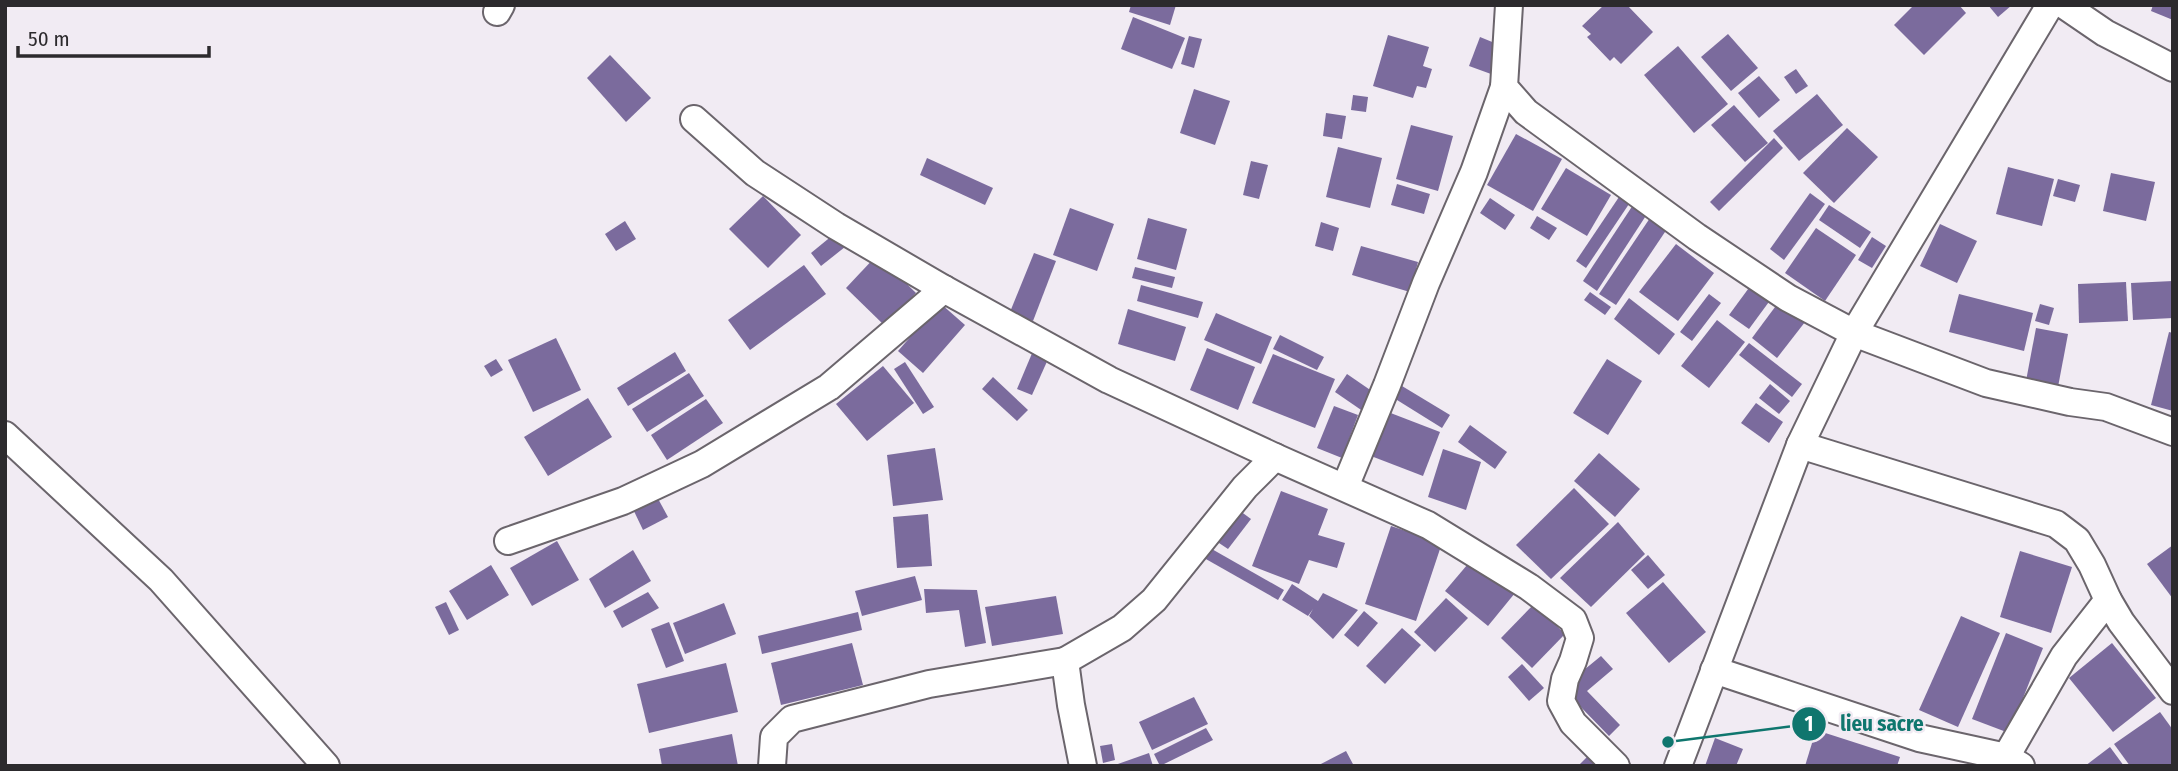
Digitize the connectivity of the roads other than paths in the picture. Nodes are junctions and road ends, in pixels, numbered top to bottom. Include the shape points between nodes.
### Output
1 (1509, 5) edge
2 (2050, 5) edge
3 (2064, 5) edge
4 (2173, 68) edge
5 (1504, 87) junction
6 (694, 119) dead end
7 (944, 289) junction
8 (1854, 333) junction
9 (2173, 432) edge
10 (5, 435) edge
11 (1800, 445) junction
12 (1275, 457) junction
13 (1345, 486) junction
14 (508, 541) dead end
15 (2108, 600) junction
16 (1065, 661) junction
17 (1714, 670) junction
18 (2173, 691) edge
19 (2014, 761) edge
20 (326, 766) edge
21 (772, 766) edge
22 (1083, 766) edge
23 (1616, 766) edge
24 (1678, 766) edge

1 - 5 street
2 - 8 street
3 - 4 street via 2105,33
5 - 8 street via 1525,113 1697,237 1788,298
5 - 13 street via 1474,172
6 - 7 street via 755,173
7 - 12 street via 1109,380
7 - 14 street via 829,387 702,464 623,501
8 - 9 street via 1986,383 2106,407
8 - 11 street
10 - 20 street via 161,580
11 - 15 street via 2056,524 2077,540
11 - 17 street
12 - 13 street
12 - 16 street via 1245,486 1154,600 1122,628
13 - 23 street via 1428,525 1573,620 1580,638 1561,701 1573,723
15 - 18 street
15 - 19 street via 2064,656
16 - 21 street via 929,684 792,719 774,737
16 - 22 street
17 - 19 street via 1919,738
17 - 24 street

